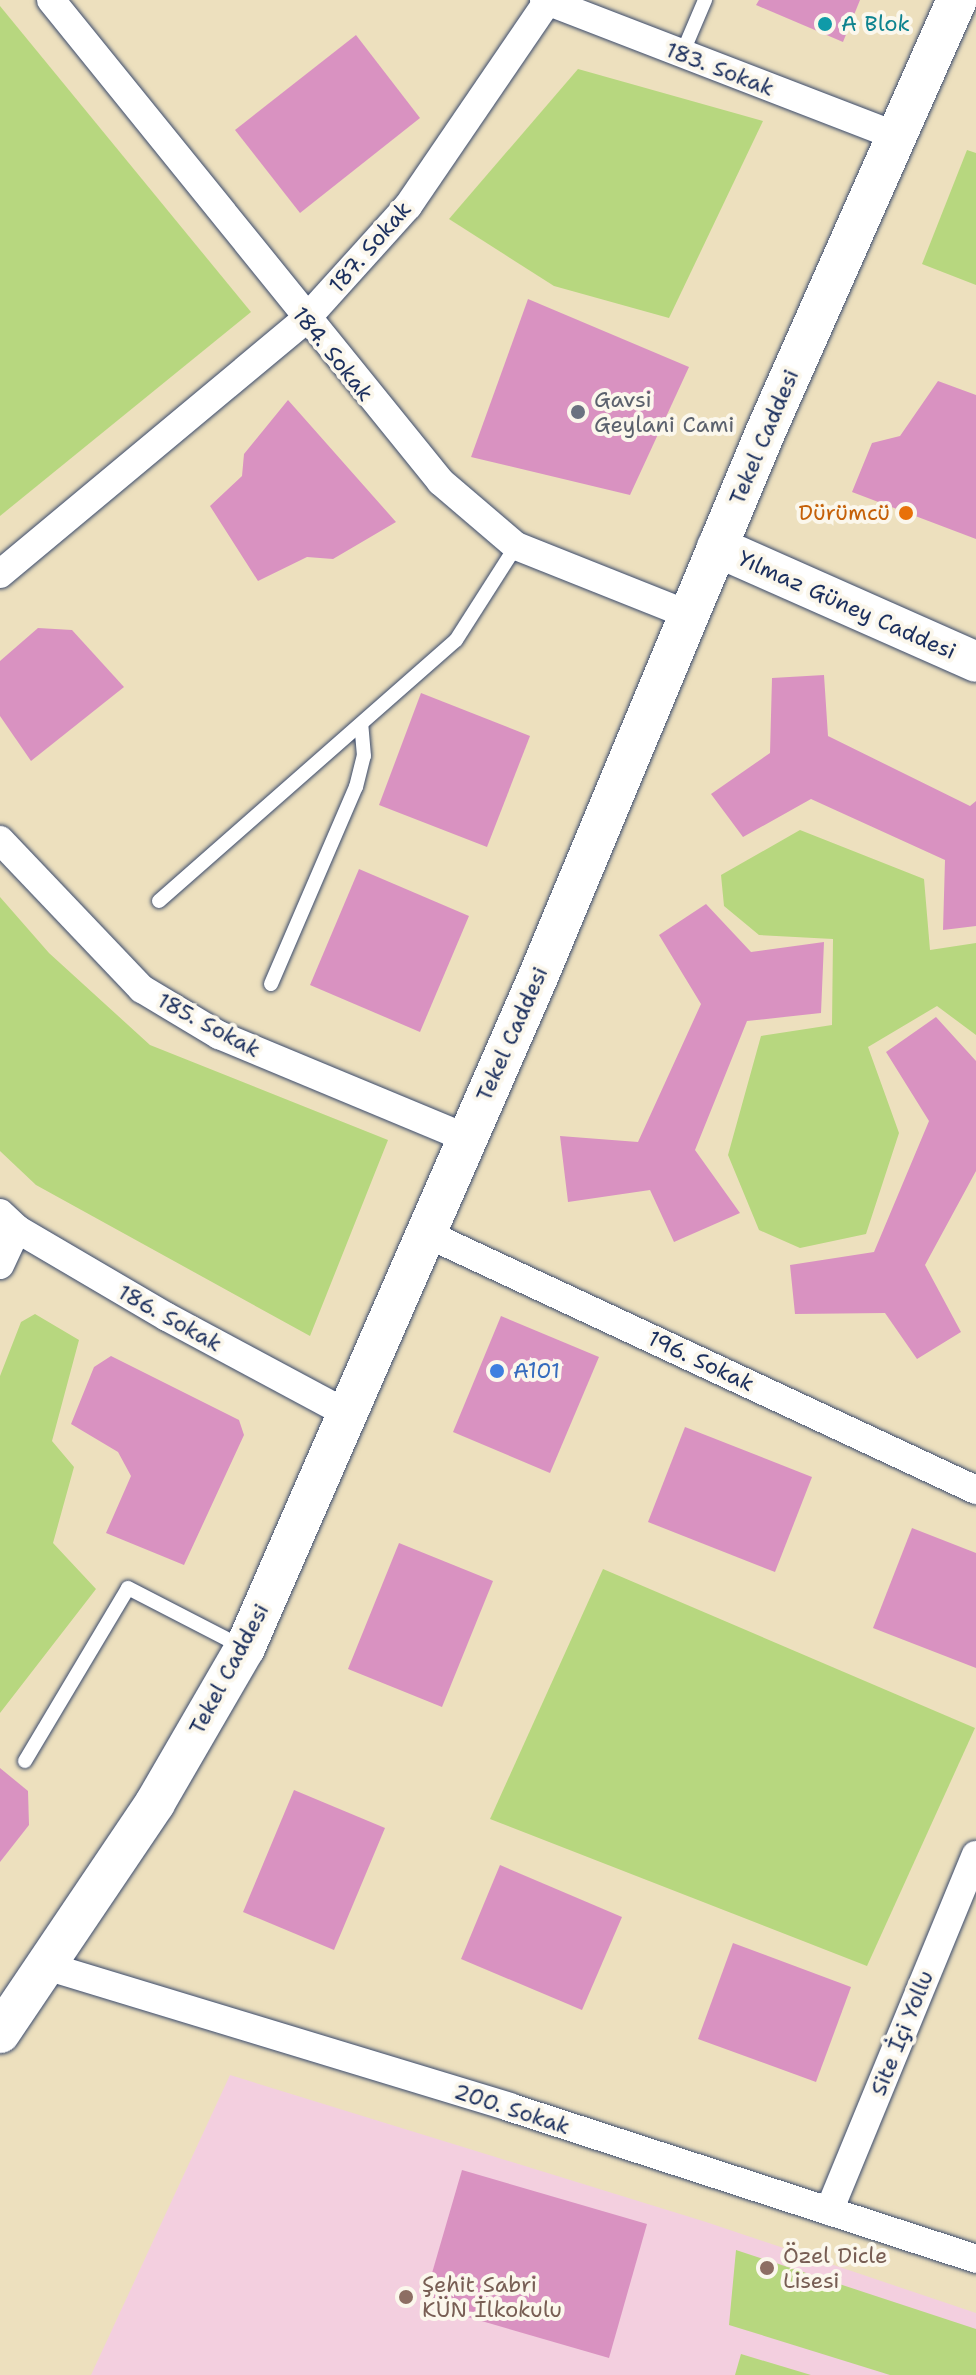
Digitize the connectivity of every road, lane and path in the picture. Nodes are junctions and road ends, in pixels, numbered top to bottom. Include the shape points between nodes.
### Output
1 (51, 0) edge
2 (705, 0) edge
3 (957, 0) edge
4 (546, 1) edge
5 (682, 54) junction
6 (897, 136) junction
7 (305, 320) junction
8 (516, 546) junction
9 (717, 547) junction
10 (0, 574) edge
11 (689, 615) junction
12 (976, 662) edge
13 (361, 724) junction
14 (0, 840) edge
15 (159, 901) dead end
16 (271, 984) dead end
17 (467, 1138) junction
18 (8, 1221) edge
19 (425, 1233) junction
20 (0, 1265) edge
21 (346, 1413) junction
22 (976, 1490) edge
23 (245, 1648) junction
24 (25, 1761) dead end
25 (976, 1855) edge
26 (46, 1966) junction
27 (0, 2033) edge
28 (829, 2211) junction
29 (976, 2259) edge

1 - 7 street, 184. Sokak
2 - 5 lane
3 - 6 street, Tekel Caddesi
4 - 5 street, 183. Sokak
4 - 7 street, 187. Sokak via 408,206
5 - 6 street, 183. Sokak
6 - 9 street, Tekel Caddesi
7 - 8 street, 184. Sokak via 441,482
7 - 10 street, 187. Sokak
8 - 11 street, 184. Sokak
8 - 13 lane via 456,640
9 - 11 street, Tekel Caddesi
9 - 12 street, Yılmaz Güney Caddesi
11 - 17 street, Tekel Caddesi
13 - 15 lane
13 - 16 lane via 364,756 356,787
14 - 17 street, 185. Sokak via 142,989 219,1035
17 - 19 street, Tekel Caddesi
18 - 20 street
18 - 21 street, 186. Sokak
19 - 21 street, Tekel Caddesi
19 - 22 street, 196. Sokak
21 - 23 street, Tekel Caddesi
23 - 24 lane via 128,1588
23 - 26 street, Tekel Caddesi via 155,1803
25 - 28 street, Site İçi Yollu
26 - 27 street, Tekel Caddesi
26 - 28 street, 200. Sokak
28 - 29 street, 200. Sokak

